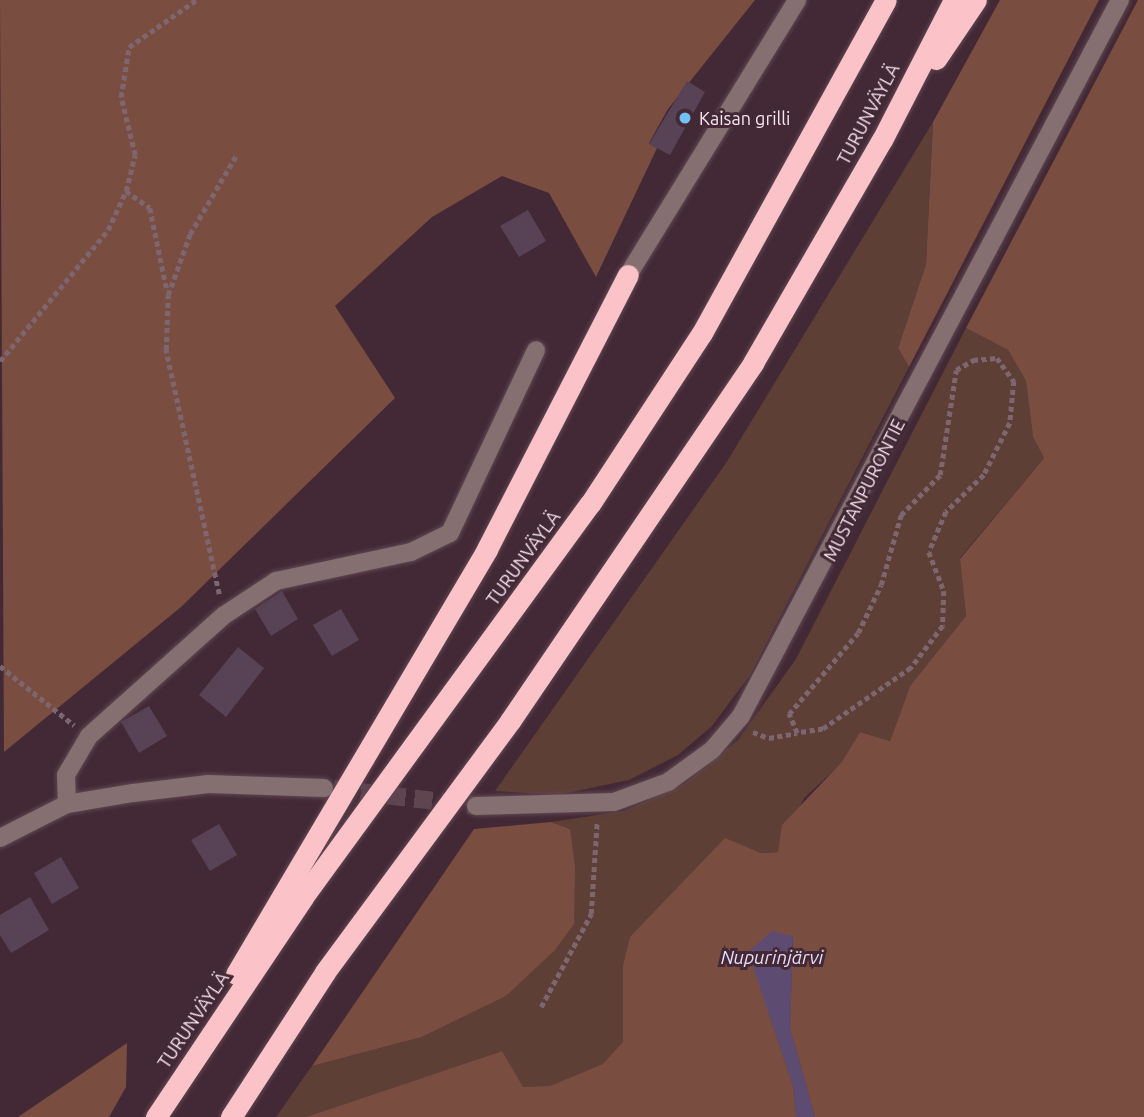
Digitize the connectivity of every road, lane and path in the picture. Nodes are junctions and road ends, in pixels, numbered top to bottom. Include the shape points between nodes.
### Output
1 (196, 0) edge
2 (797, 0) edge
3 (886, 0) edge
4 (954, 0) edge
5 (976, 0) edge
6 (1120, 0) edge
7 (883, 140) junction
8 (237, 154) dead end
9 (126, 191) junction
10 (628, 275) joint
11 (167, 295) junction
12 (536, 350) dead end
13 (0, 361) edge
14 (223, 616) junction
15 (0, 666) edge
16 (734, 724) junction
17 (797, 733) junction
18 (89, 736) junction
19 (324, 788) tunnel mouth
20 (67, 804) junction
21 (598, 804) junction
22 (476, 806) tunnel mouth
23 (0, 838) edge
24 (541, 1007) dead end
25 (158, 1114) edge
26 (231, 1117) edge

1 - 9 path via 129,47 121,97 135,155
2 - 10 street
3 - 25 highway, TURUNVÄYLÄ via 694,344 590,504 303,897
4 - 7 highway, TURUNVÄYLÄ
5 - 7 highway
6 - 16 street, MUSTANPURONTIE via 772,668
7 - 26 highway, TURUNVÄYLÄ via 753,363 510,721 325,972
8 - 11 path via 190,234
9 - 11 path via 150,208
9 - 13 path via 108,230
10 - 25 highway via 487,549
11 - 14 path via 166,350
12 - 14 street via 450,533 411,552 276,581
14 - 18 street
15 - 18 path
16 - 17 path via 769,738
16 - 21 street, MUSTANPURONTIE via 668,782
17 - 17 path via 789,714 858,634 881,585 901,515 940,475 956,370 973,360 997,358 1014,381 1010,423 984,475 946,512 929,552 944,591 943,626 911,668 823,729
18 - 20 street via 66,775
19 - 20 street via 208,784
20 - 23 street
21 - 22 street, MUSTANPURONTIE
21 - 24 path via 591,914

